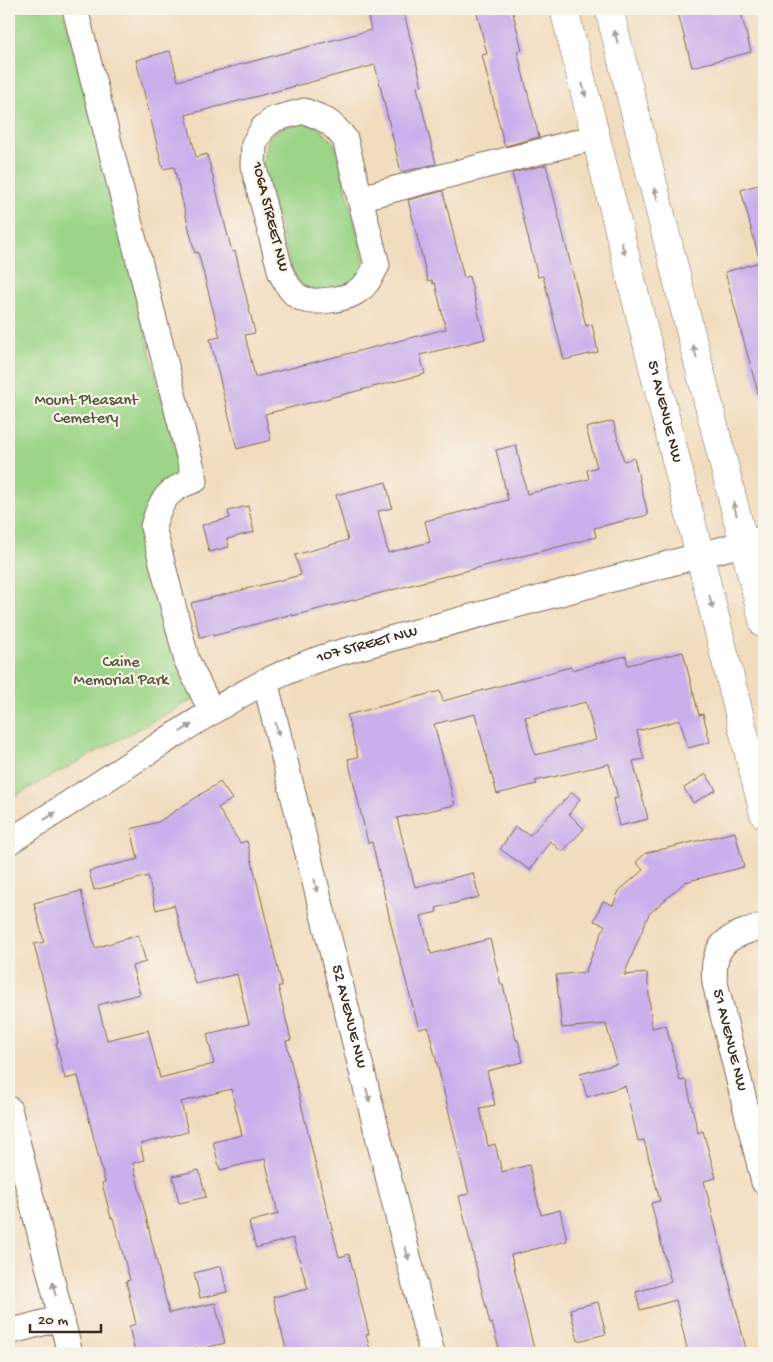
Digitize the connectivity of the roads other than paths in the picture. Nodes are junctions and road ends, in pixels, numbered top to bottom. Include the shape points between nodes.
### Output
1 (75, 9) edge
2 (564, 9) edge
3 (609, 9) edge
4 (596, 137) junction
5 (360, 198) junction
6 (754, 541) edge
7 (700, 555) junction
8 (764, 624) edge
9 (265, 681) junction
10 (212, 712) junction
11 (764, 814) edge
12 (9, 842) edge
13 (764, 926) edge
14 (9, 1110) edge
15 (764, 1182) edge
16 (61, 1318) junction
17 (9, 1332) edge
18 (70, 1353) edge
19 (432, 1353) edge

1 - 10 street via 195,480 174,489 165,497 158,508 153,528 187,661
2 -> 4 main road, 51 AVENUE NW
6 -> 3 main road
4 - 5 street
4 -> 7 main road, 51 AVENUE NW
5 - 5 street, 106A STREET NW via 345,139 322,117 304,111 274,119 254,144 253,165 281,274 289,288 304,300 322,301 355,294 369,281 377,265
6 - 7 street, 107 STREET NW
6 - 8 main road
7 - 9 street, 107 STREET NW via 334,654
7 -> 11 main road, 51 AVENUE NW
9 - 10 street, 107 STREET NW
9 -> 19 street, 52 AVENUE NW
12 -> 10 street, 107 STREET NW
13 - 15 street, 51 AVENUE NW via 741,932 725,942 714,960 714,970
16 -> 14 street
16 - 17 street
16 - 18 street

